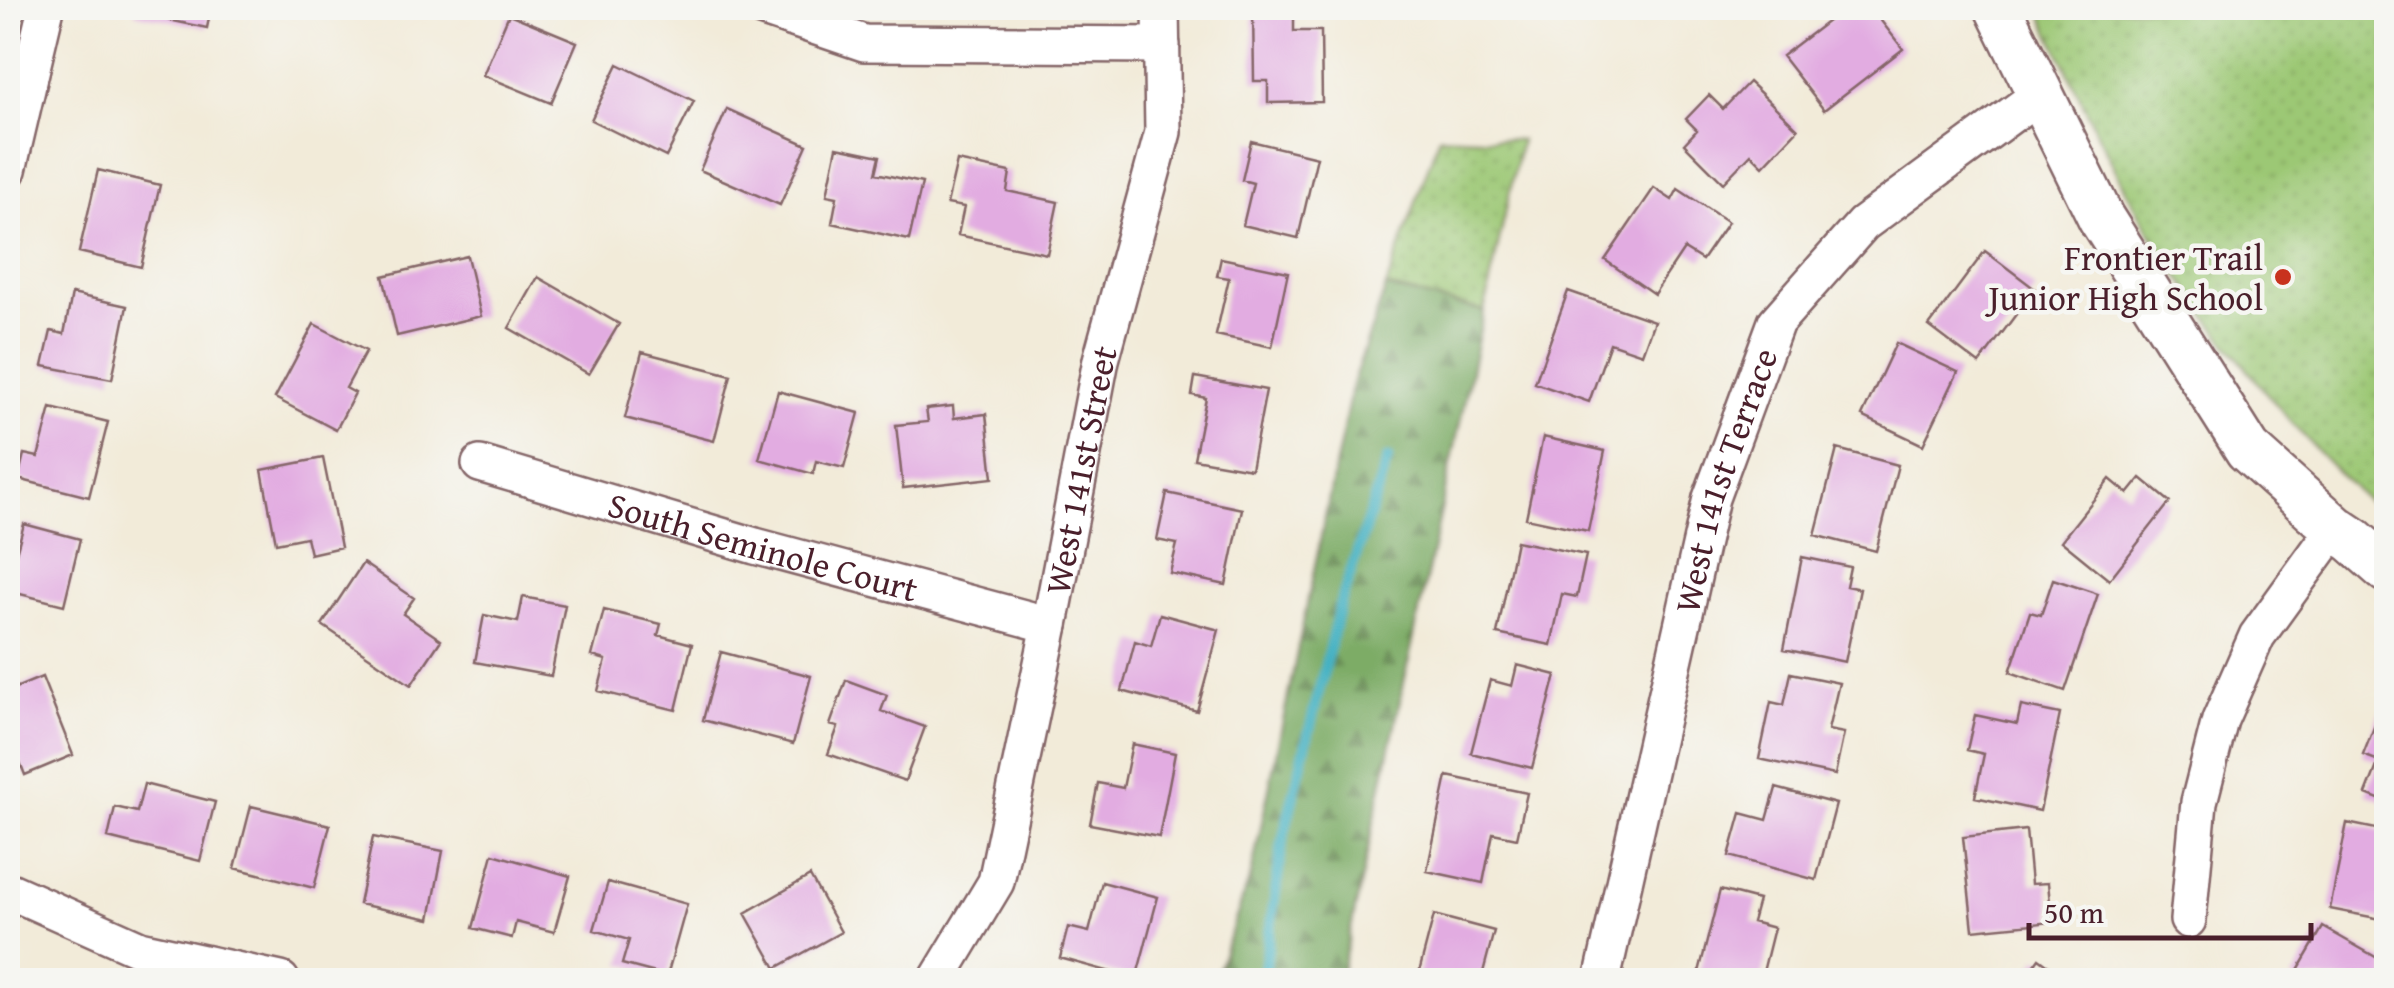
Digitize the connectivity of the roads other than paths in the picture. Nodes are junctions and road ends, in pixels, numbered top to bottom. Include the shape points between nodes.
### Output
1 (46, 8) edge
2 (762, 8) edge
3 (1160, 8) edge
4 (1998, 8) edge
5 (1162, 45) junction
6 (2040, 94) junction
7 (8, 170) edge
8 (480, 464) dead end
9 (2334, 528) junction
10 (2386, 569) edge
11 (1050, 625) junction
12 (8, 890) edge
13 (2188, 920) dead end
14 (281, 980) edge
15 (938, 980) edge
16 (1602, 980) edge

1 - 7 street
2 - 5 street via 864,43
3 - 5 street, West 141st Street
4 - 6 street
5 - 11 street, West 141st Street via 1163,132 1102,360
6 - 9 street via 2101,218 2248,450
6 - 16 street, West 141st Terrace via 1863,224 1776,322 1711,498
8 - 11 street, South Seminole Court
9 - 10 street
9 - 13 street via 2257,636 2220,720 2199,802
11 - 15 street, West 141st Street via 996,882
12 - 14 street via 140,948

